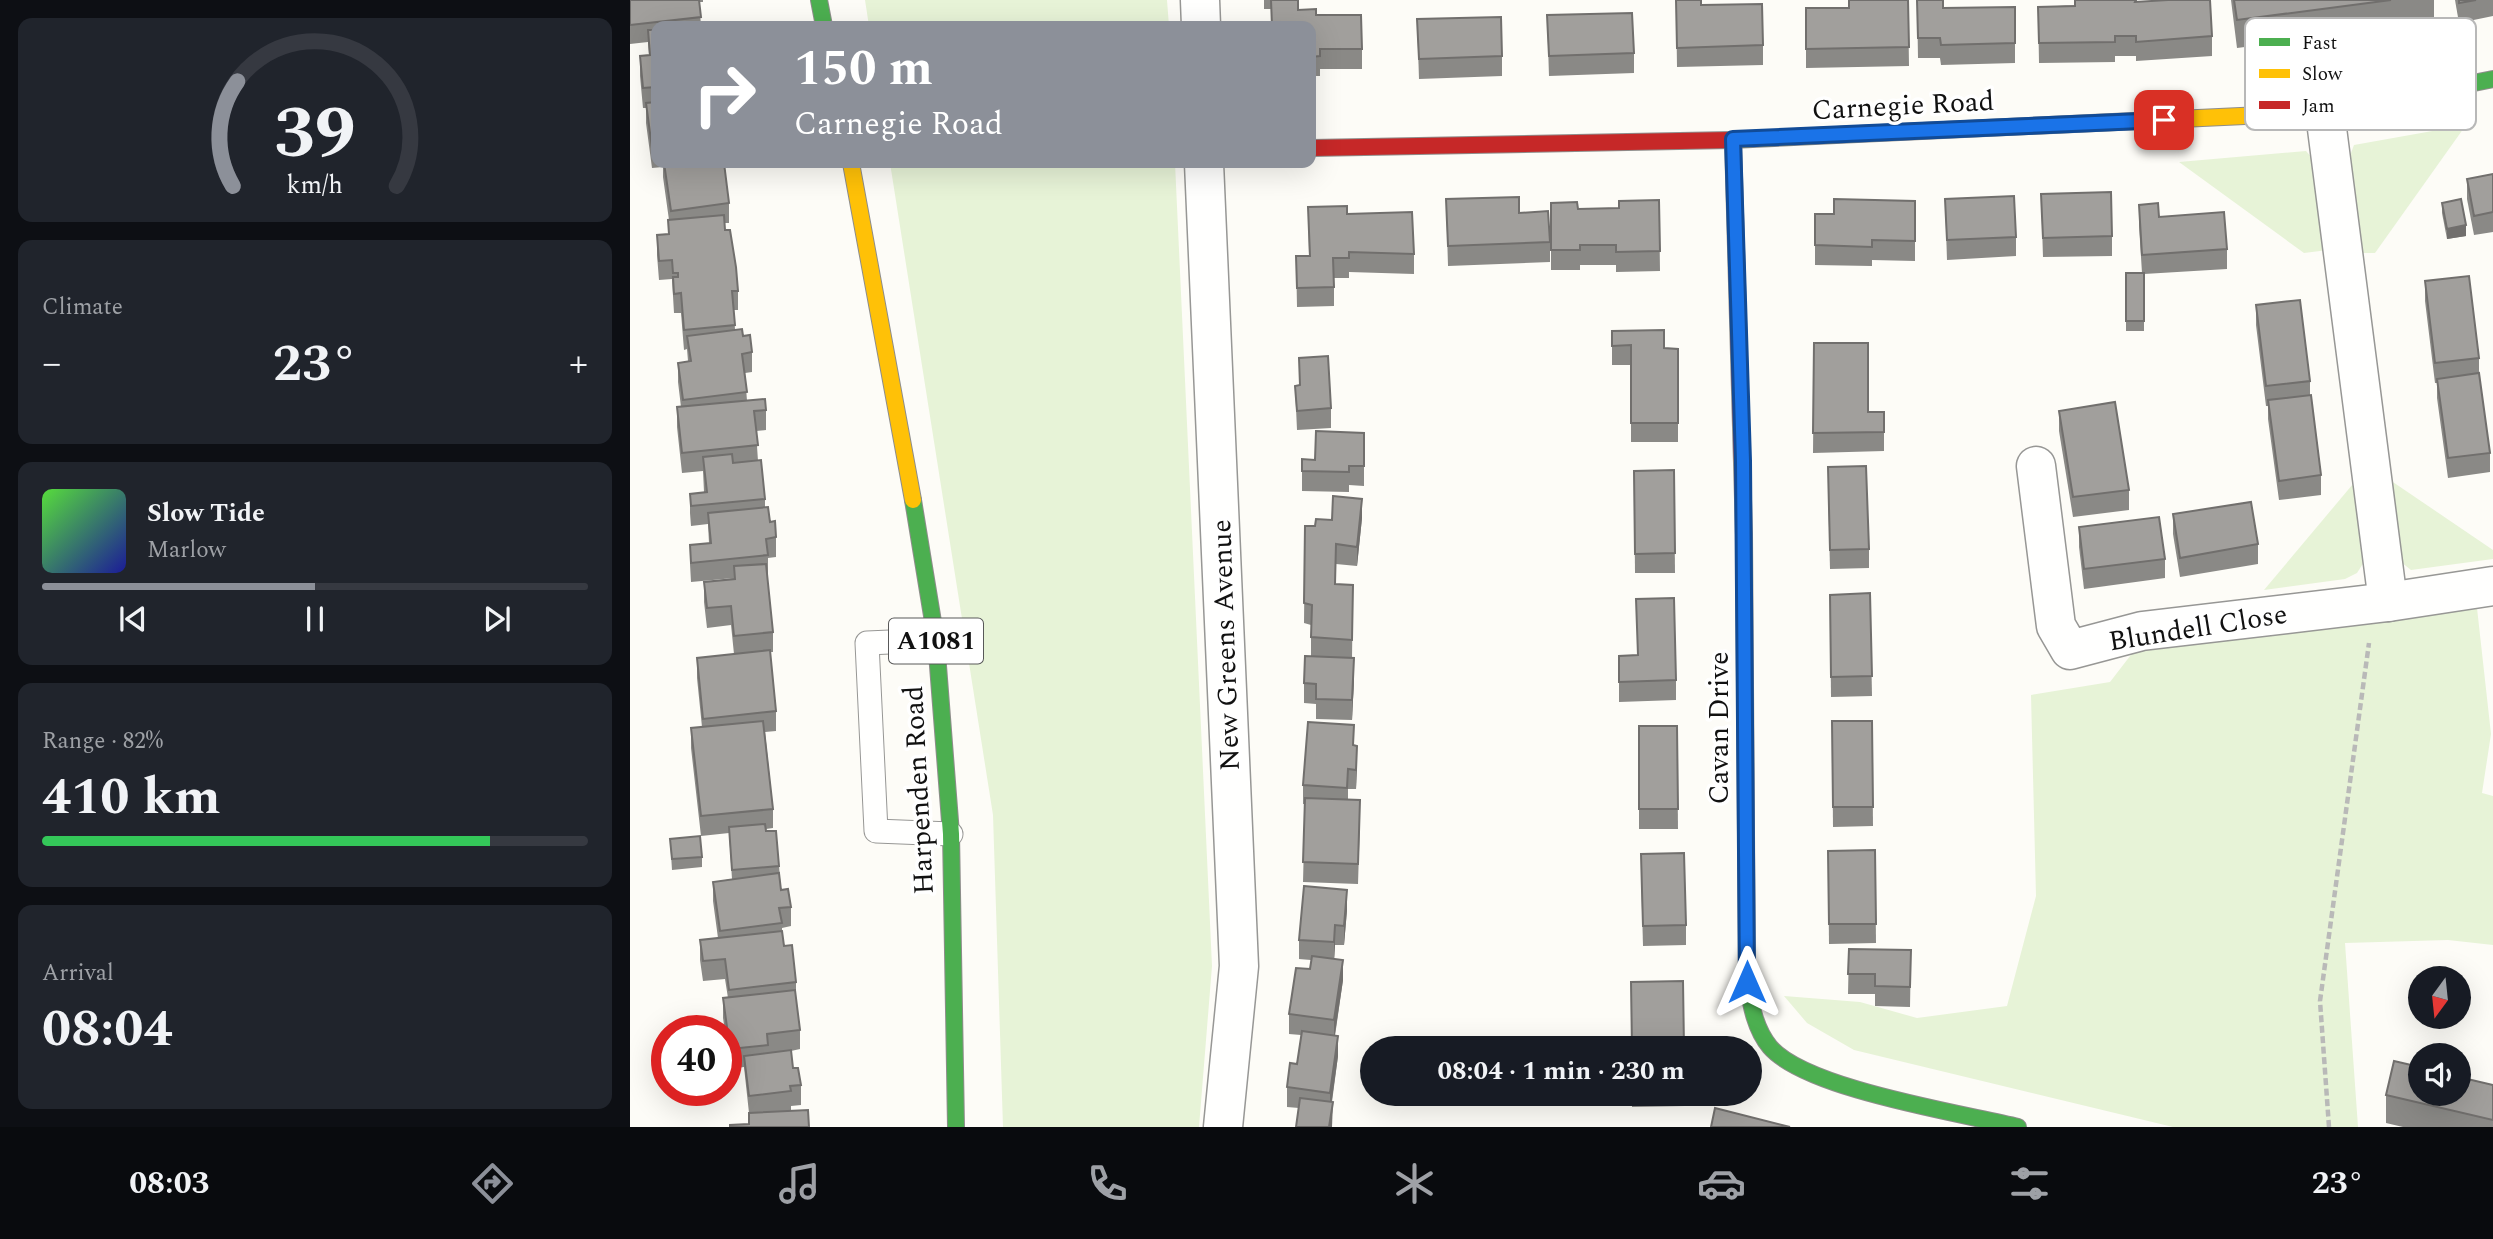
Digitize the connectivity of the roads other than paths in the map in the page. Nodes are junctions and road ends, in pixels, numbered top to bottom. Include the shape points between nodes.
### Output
1 (819, 0) edge
2 (1200, 0) edge
3 (823, 21) edge
4 (1200, 21) edge
5 (2245, 117) edge
6 (2327, 130) edge
7 (1733, 139) junction
8 (1316, 148) edge
9 (851, 168) edge
10 (1204, 168) edge
11 (2036, 466) dead end
12 (2493, 586) edge
13 (2382, 603) junction
14 (936, 640) junction
15 (951, 834) junction
16 (956, 1127) edge
17 (1223, 1127) edge
18 (2018, 1127) edge

1 - 3 street
2 - 4 street
5 - 7 street, Carnegie Road
6 - 13 street
7 - 8 street, Carnegie Road
7 - 18 street, Cavan Drive via 1743,461 1750,1008 1766,1044 1799,1071
9 - 14 street, Harpenden Road / A1081
10 - 17 street, New Greens Avenue via 1239,967
11 - 13 street, Blundell Close via 2056,626 2070,650 2142,631
12 - 13 street, Blundell Close
14 - 15 street, Harpenden Road / A1081
14 - 15 lane via 867,643 876,831
15 - 16 street, Harpenden Road / A1081

